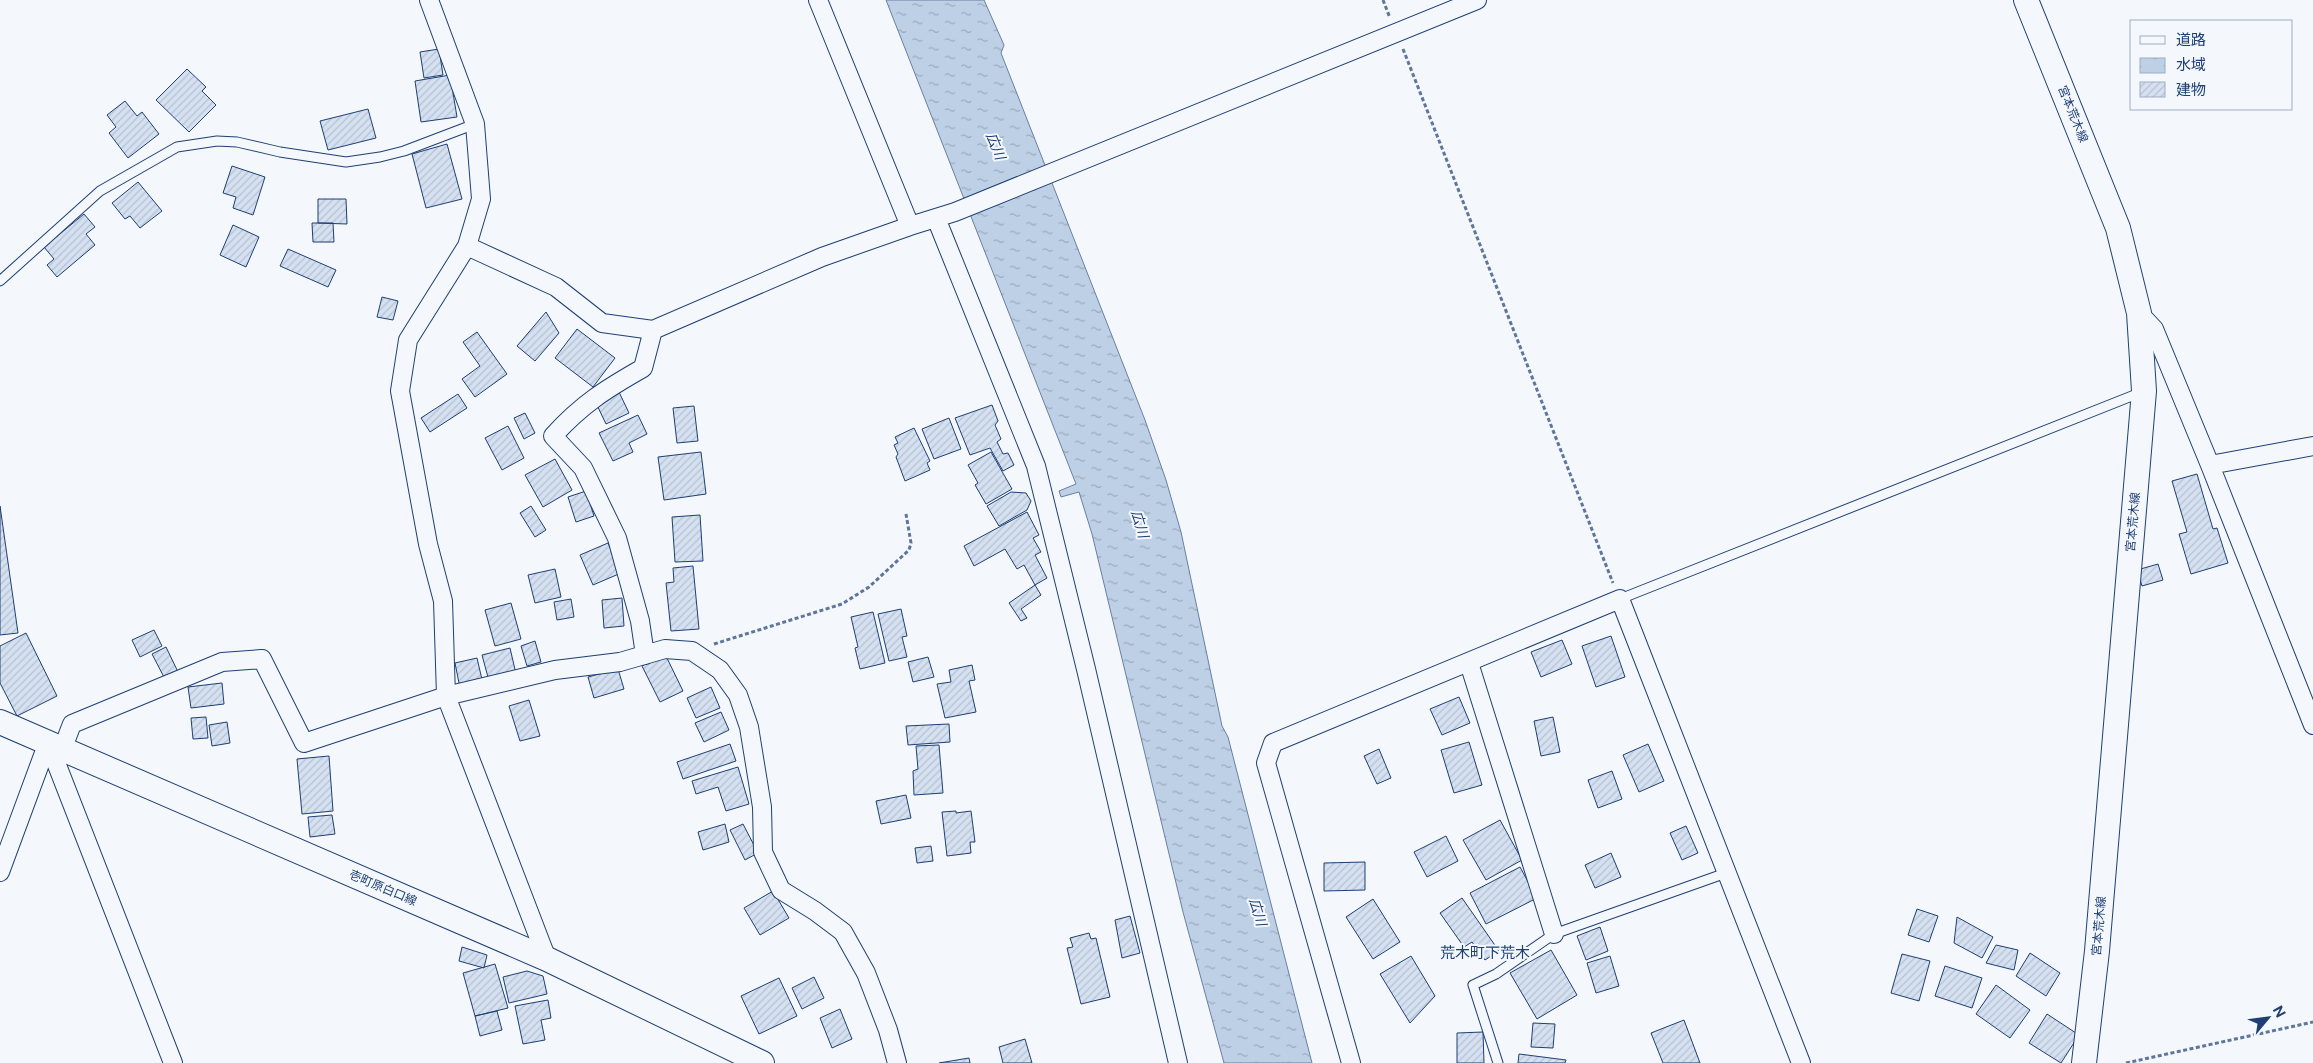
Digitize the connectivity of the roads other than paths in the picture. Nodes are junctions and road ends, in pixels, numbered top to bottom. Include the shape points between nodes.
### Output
1 (429, 0) edge
2 (818, 0) edge
3 (1477, 0) edge
4 (2026, 0) edge
5 (475, 124) junction
6 (936, 218) junction
7 (910, 226) junction
8 (468, 246) junction
9 (0, 281) edge
10 (2138, 313) junction
11 (653, 330) junction
12 (2144, 391) junction
13 (2313, 446) edge
14 (2210, 466) junction
15 (1620, 599) junction
16 (645, 655) junction
17 (1469, 663) junction
18 (446, 696) junction
19 (0, 722) edge
20 (2313, 724) edge
21 (55, 746) junction
22 (0, 872) edge
23 (1726, 873) junction
24 (1554, 934) junction
25 (547, 959) junction
26 (760, 1062) edge
27 (173, 1063) edge
28 (898, 1063) edge
29 (1178, 1063) edge
30 (1351, 1063) edge
31 (1498, 1063) edge
32 (1801, 1063) edge
33 (2084, 1063) edge

1 - 5 street
2 - 7 street
3 - 6 street
4 - 10 main road, 宮本荒木線 via 2118,228
5 - 8 street via 481,199
5 - 9 lane via 404,151 346,162 237,142 217,141 177,147 100,191
6 - 7 street
6 - 29 street via 1036,466
7 - 11 street via 822,257
8 - 11 street via 556,288 602,323
8 - 18 street via 408,340 400,391 428,544 443,601
10 - 12 main road, 宮本荒木線
10 - 14 street via 2154,328
11 - 16 street via 643,368 600,392 573,413 553,436 583,468 617,538 640,621
12 - 15 lane
12 - 33 main road, 宮本荒木線 via 2097,951
13 - 14 street
14 - 20 street
15 - 17 street
15 - 23 street
16 - 18 street via 620,662 555,670
16 - 28 street via 665,649 692,651 720,670 738,696 749,727 762,807 764,852 781,890 843,932 866,973
17 - 24 street
17 - 30 street via 1273,743 1266,763
18 - 21 street via 304,743 262,660 222,662 72,724
18 - 25 street
19 - 21 main road, 壱町原白口線
21 - 22 street
21 - 25 main road, 壱町原白口線
21 - 27 street
23 - 24 lane
23 - 32 street
24 - 31 lane via 1496,974 1473,985
25 - 26 main road, 壱町原白口線

